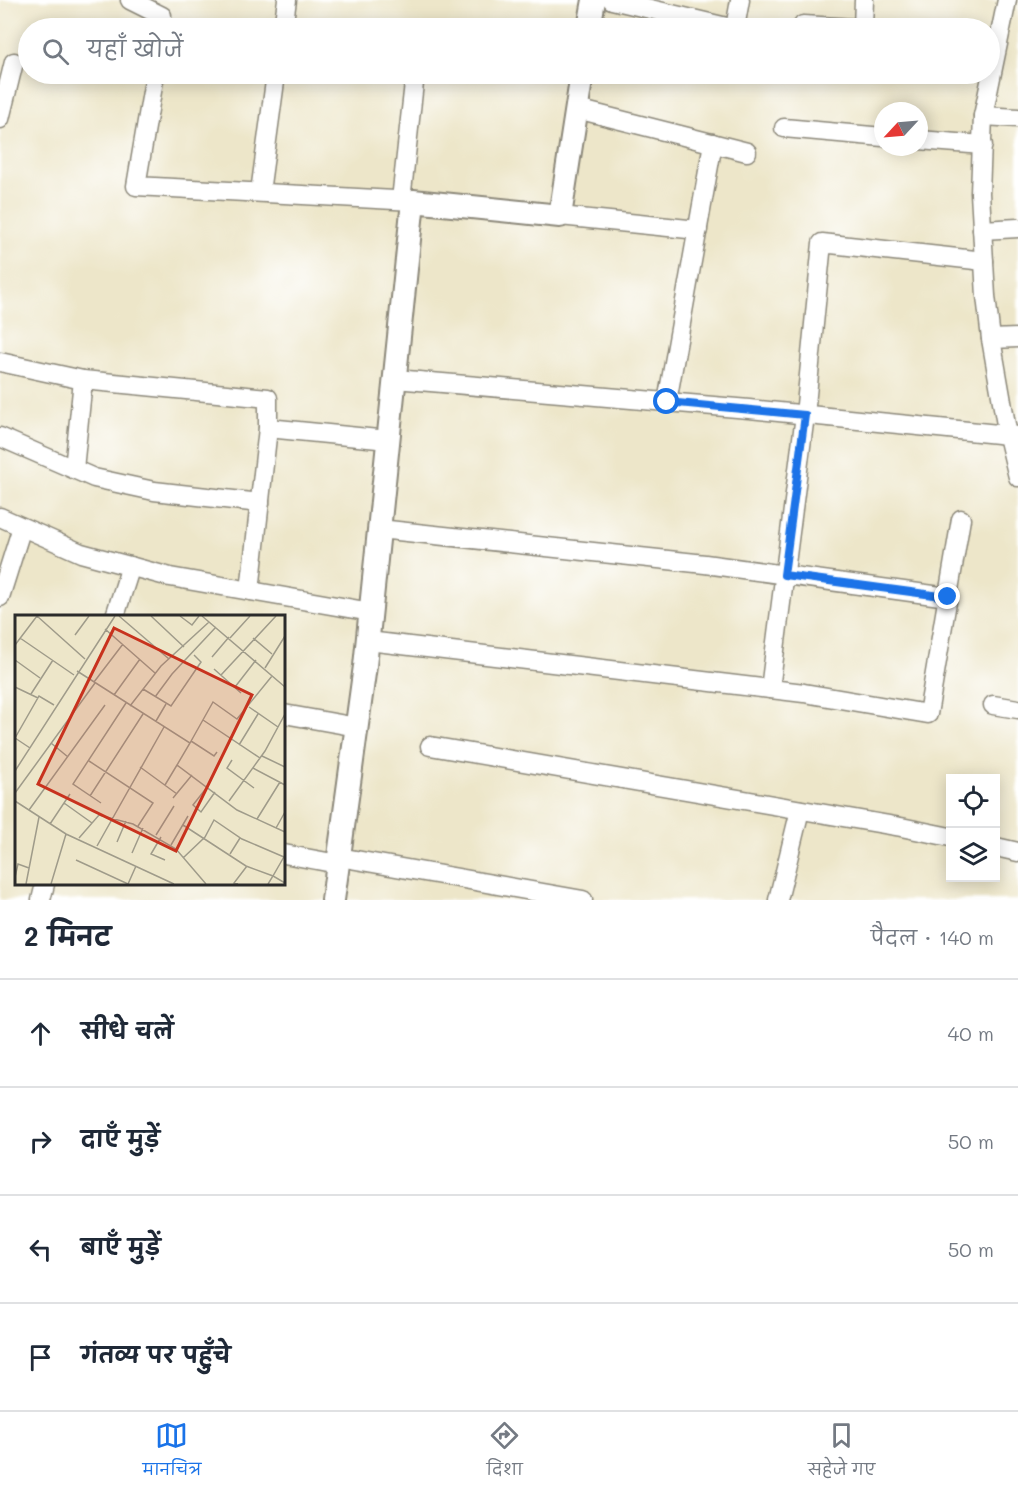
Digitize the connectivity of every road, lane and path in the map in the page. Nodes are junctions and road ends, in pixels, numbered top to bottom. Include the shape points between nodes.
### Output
1 (130, 0) edge
2 (286, 0) edge
3 (594, 0) edge
4 (612, 0) edge
5 (740, 0) edge
6 (864, 0) edge
7 (1007, 0) edge
8 (162, 18) edge
9 (284, 18) edge
10 (591, 18) edge
11 (690, 18) edge
12 (736, 18) edge
13 (863, 18) edge
14 (1000, 20) edge
15 (14, 62) dead end
16 (152, 84) edge
17 (275, 84) edge
18 (415, 84) edge
19 (581, 84) edge
20 (988, 84) edge
21 (577, 109) junction
22 (1, 114) edge
23 (983, 117) junction
24 (1018, 118) edge
25 (784, 129) dead end
26 (874, 136) edge
27 (928, 141) edge
28 (713, 143) junction
29 (983, 146) junction
30 (747, 152) dead end
31 (260, 192) junction
32 (407, 200) junction
33 (560, 216) junction
34 (1018, 228) edge
35 (698, 230) junction
36 (982, 230) junction
37 (984, 261) junction
38 (1018, 338) edge
39 (991, 339) junction
40 (0, 362) edge
41 (395, 379) junction
42 (83, 380) junction
43 (667, 402) junction
44 (805, 415) junction
45 (268, 428) junction
46 (1013, 436) edge
47 (0, 437) edge
48 (388, 440) junction
49 (74, 469) junction
50 (1018, 477) edge
51 (260, 503) junction
52 (0, 517) edge
53 (961, 519) dead end
54 (22, 527) junction
55 (379, 528) junction
56 (131, 566) junction
57 (784, 575) junction
58 (250, 591) junction
59 (0, 597) edge
60 (948, 597) junction
61 (371, 612) junction
62 (115, 615) edge
63 (368, 641) junction
64 (770, 688) junction
65 (993, 705) dead end
66 (1018, 709) edge
67 (285, 714) edge
68 (357, 727) junction
69 (430, 746) dead end
70 (800, 810) junction
71 (946, 836) edge
72 (1000, 848) edge
73 (1018, 852) edge
74 (285, 854) edge
75 (338, 860) junction
76 (45, 885) edge
77 (41, 900) edge
78 (333, 900) edge
79 (583, 900) edge
80 (778, 900) edge

1 - 8 street
2 - 9 street
3 - 10 street
4 - 11 street
5 - 12 street
6 - 13 street
7 - 14 street
15 - 22 street
16 - 31 street via 136,186
17 - 31 street
18 - 32 street
19 - 21 street
20 - 23 street
21 - 28 street
21 - 33 street
23 - 24 street
23 - 29 street
25 - 26 street
27 - 29 street
28 - 30 street
28 - 35 street
29 - 36 street
31 - 32 street
32 - 33 street
32 - 41 street
33 - 35 street
34 - 36 street
35 - 43 street
36 - 37 street
37 - 39 street
37 - 44 street via 822,243
38 - 39 street
39 - 46 street
40 - 42 street
41 - 43 street
41 - 48 street
42 - 45 street via 268,398
42 - 49 street
43 - 44 street
44 - 46 street
44 - 57 street
45 - 48 street
45 - 51 street
46 - 50 street
47 - 49 street
48 - 55 street
49 - 51 street via 94,478 154,491
51 - 58 street
52 - 54 street
53 - 60 street
54 - 56 street via 81,553
54 - 59 street
55 - 57 street
55 - 61 street
56 - 58 street
56 - 62 street
57 - 60 street
57 - 64 street
58 - 61 street
60 - 64 street via 928,714
61 - 63 street
63 - 64 street
63 - 68 street
65 - 66 street
67 - 68 street
68 - 75 street
69 - 70 street
70 - 71 street
70 - 80 street
72 - 73 street
74 - 75 street
75 - 78 street
75 - 79 street
76 - 77 street

